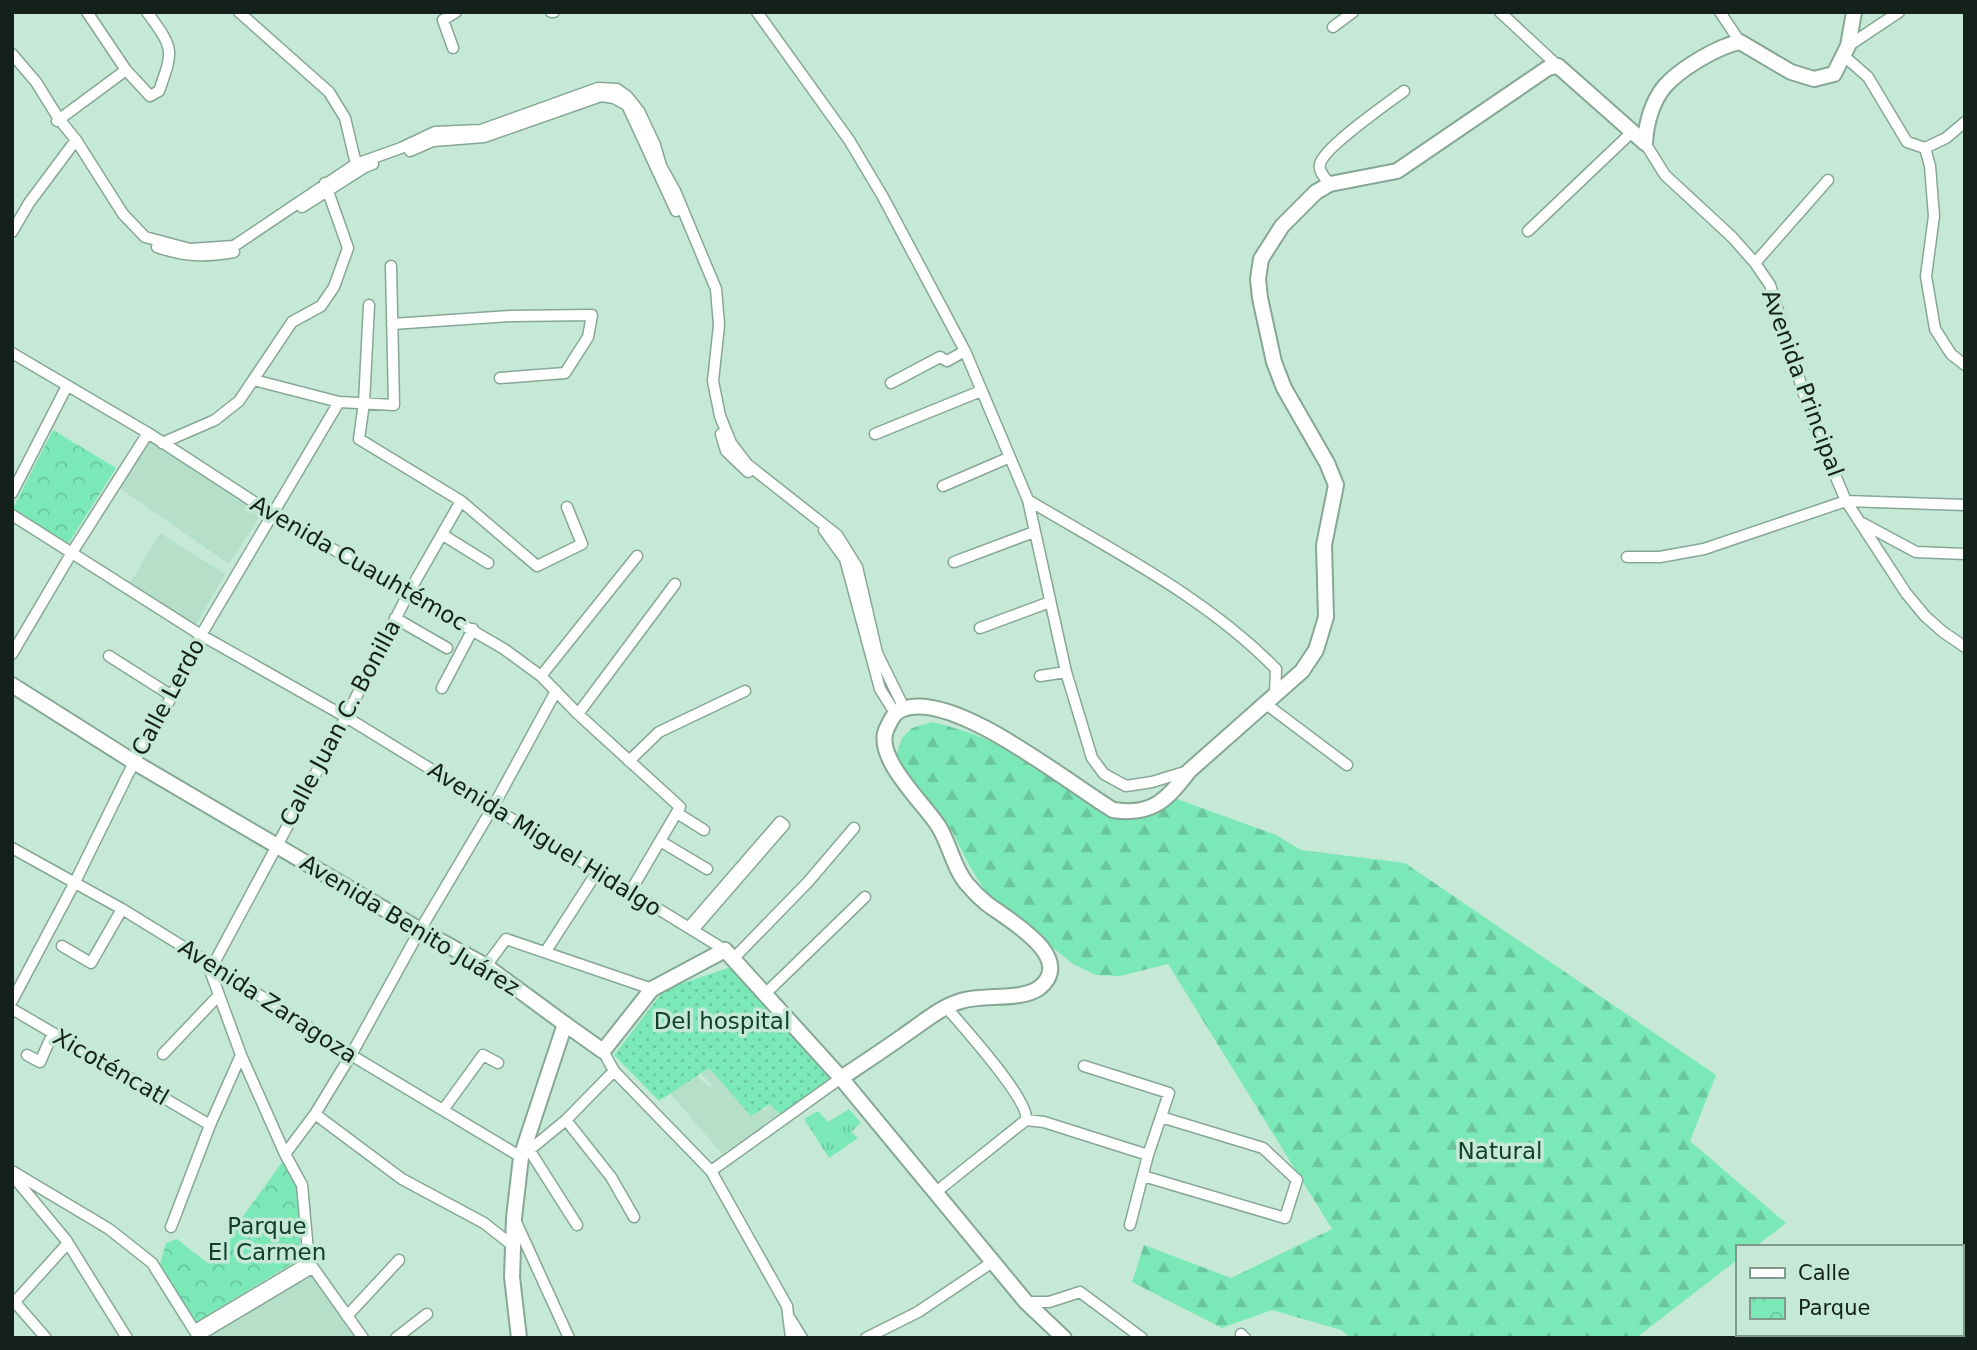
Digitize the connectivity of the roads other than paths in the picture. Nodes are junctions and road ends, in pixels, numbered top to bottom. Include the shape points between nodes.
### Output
1 (87, 12) edge
2 (147, 12) edge
3 (239, 12) edge
4 (456, 12) edge
5 (757, 12) edge
6 (1353, 12) edge
7 (1500, 12) edge
8 (1720, 12) edge
9 (1853, 12) edge
10 (1899, 12) edge
11 (1333, 27) dead end
12 (1740, 42) junction
13 (453, 48) dead end
14 (1846, 51) junction
15 (12, 54) edge
16 (12, 64) edge
17 (1558, 66) junction
18 (127, 70) junction
19 (1404, 91) dead end
20 (57, 121) junction
21 (1965, 122) edge
22 (1632, 132) junction
23 (74, 142) junction
24 (1645, 143) junction
25 (1926, 148) junction
26 (356, 164) junction
27 (1828, 180) dead end
28 (1330, 184) junction
29 (326, 186) junction
30 (1528, 231) dead end
31 (12, 232) edge
32 (1755, 262) junction
33 (391, 266) dead end
34 (369, 305) dead end
35 (392, 324) junction
36 (965, 351) junction
37 (12, 353) edge
38 (1965, 365) edge
39 (500, 378) dead end
40 (254, 380) junction
41 (891, 383) dead end
42 (67, 386) junction
43 (981, 391) junction
44 (339, 402) junction
45 (364, 403) junction
46 (148, 433) junction
47 (875, 434) dead end
48 (162, 443) junction
49 (1008, 458) junction
50 (943, 486) dead end
51 (12, 493) edge
52 (1028, 499) junction
53 (1846, 501) junction
54 (461, 502) junction
55 (1965, 505) edge
56 (567, 507) dead end
57 (271, 513) junction
58 (12, 515) edge
59 (1858, 520) junction
60 (1034, 532) junction
61 (443, 535) junction
62 (70, 553) junction
63 (1965, 554) edge
64 (637, 556) dead end
65 (1627, 556) dead end
66 (954, 562) dead end
67 (488, 563) dead end
68 (675, 584) dead end
69 (409, 592) junction
70 (1050, 601) junction
71 (396, 618) junction
72 (980, 628) dead end
73 (472, 629) junction
74 (201, 635) junction
75 (12, 644) edge
76 (1965, 647) edge
77 (447, 648) dead end
78 (12, 653) edge
79 (109, 656) dead end
80 (1066, 672) junction
81 (541, 676) junction
82 (1040, 676) dead end
83 (12, 685) edge
84 (442, 688) dead end
85 (556, 691) junction
86 (745, 691) dead end
87 (173, 696) junction
88 (1270, 700) junction
89 (900, 710) junction
90 (578, 714) junction
91 (346, 717) junction
92 (629, 761) junction
93 (134, 762) junction
94 (1348, 765) dead end
95 (1189, 771) junction
96 (493, 807) junction
97 (679, 810) junction
98 (854, 828) dead end
99 (704, 830) dead end
100 (660, 841) junction
101 (276, 844) junction
102 (12, 848) edge
103 (707, 869) dead end
104 (597, 872) junction
105 (74, 884) junction
106 (630, 892) junction
107 (865, 897) dead end
108 (122, 909) junction
109 (691, 928) junction
110 (420, 930) junction
111 (62, 946) dead end
112 (546, 951) junction
113 (729, 954) junction
114 (486, 965) junction
115 (212, 969) junction
116 (657, 986) junction
117 (765, 994) junction
118 (219, 995) junction
119 (12, 1001) edge
120 (947, 1007) junction
121 (12, 1009) edge
122 (565, 1024) junction
123 (53, 1033) junction
124 (603, 1051) junction
125 (163, 1054) dead end
126 (27, 1055) dead end
127 (241, 1055) junction
128 (351, 1055) junction
129 (498, 1063) dead end
130 (1084, 1066) dead end
131 (614, 1071) junction
132 (841, 1078) junction
133 (443, 1110) junction
134 (315, 1114) junction
135 (1161, 1117) junction
136 (566, 1119) junction
137 (1026, 1120) junction
138 (210, 1125) junction
139 (525, 1151) junction
140 (285, 1154) junction
141 (1148, 1155) junction
142 (710, 1171) junction
143 (12, 1173) edge
144 (1143, 1176) junction
145 (936, 1192) junction
146 (634, 1217) dead end
147 (514, 1218) junction
148 (577, 1224) dead end
149 (1130, 1225) dead end
150 (171, 1227) dead end
151 (67, 1242) junction
152 (512, 1245) junction
153 (399, 1260) dead end
154 (994, 1261) junction
155 (311, 1265) junction
156 (13, 1302) edge
157 (1026, 1302) junction
158 (427, 1314) dead end
159 (347, 1316) junction
160 (790, 1318) junction
161 (198, 1334) edge
162 (127, 1337) edge
163 (41, 1338) edge
164 (46, 1338) edge
165 (363, 1338) edge
166 (396, 1338) edge
167 (519, 1338) edge
168 (569, 1338) edge
169 (791, 1338) edge
170 (802, 1338) edge
171 (866, 1338) edge
172 (1064, 1338) edge
173 (1142, 1338) edge

1 - 18 street
2 - 18 street via 166,38 170,59 159,91 150,96
3 - 26 street via 329,92 345,118
4 - 13 street via 443,20
5 - 36 street via 849,140
6 - 11 street
7 - 17 street
8 - 12 street
9 - 14 main road
10 - 14 street
12 - 14 main road via 1791,72 1815,79 1834,74
12 - 24 main road via 1701,58 1664,87 1650,114
14 - 25 street via 1868,77 1907,142
15 - 20 street via 36,82
16 - 20 street
17 - 22 main road
17 - 28 main road via 1534,76 1397,171
18 - 20 street
19 - 28 street via 1332,147 1320,164 1320,172
20 - 23 street
21 - 25 street
22 - 24 main road
22 - 30 street
23 - 29 street via 127,228 150,245 181,255 236,251
23 - 31 street
24 - 32 street, Avenida Principal via 1665,175
25 - 38 street via 1934,216 1926,276 1935,329 1951,354
26 - 29 street
26 - 89 street via 435,132 481,130 598,88 617,89 627,96 655,145 716,289 719,325 713,381 731,443 747,464 837,535 850,553 877,653
27 - 32 street
28 - 88 main road via 1282,226 1261,259 1258,279 1274,362 1336,485 1324,545 1326,617 1316,650 1302,671
29 - 40 street via 348,248 334,287 321,306 292,322
29 - 89 street via 433,141 484,138 601,96 627,105 710,290 708,387 726,451 744,470 828,533 845,559 880,689
32 - 53 street, Avenida Principal via 1770,285 1813,424
33 - 35 street
34 - 45 street
35 - 39 street via 592,315 588,337 565,373
35 - 45 street via 394,405
36 - 41 street via 947,361 940,357
36 - 43 street
37 - 42 street, Avenida Cuauhtémoc
40 - 44 street
40 - 48 street via 239,401 215,420
42 - 46 street, Avenida Cuauhtémoc
42 - 51 street
43 - 47 street
43 - 49 street
44 - 45 street
44 - 57 street, Calle Lerdo
45 - 54 street via 359,439
46 - 48 street, Avenida Cuauhtémoc
46 - 62 street
48 - 57 street, Avenida Cuauhtémoc
49 - 50 street
49 - 52 street
52 - 60 street
52 - 88 street via 1196,601 1250,642 1276,669
53 - 55 street
53 - 59 street, Avenida Principal
53 - 65 street via 1704,549 1660,557
54 - 56 street via 537,566 582,544
54 - 61 street, Calle Juan C. Bonilla
57 - 69 street, Avenida Cuauhtémoc
57 - 74 street, Calle Lerdo
58 - 62 street, Avenida Miguel Hidalgo
59 - 63 street via 1916,552
59 - 76 street, Avenida Principal via 1925,616
60 - 66 street
60 - 70 street
61 - 67 street
61 - 69 street, Calle Juan C. Bonilla
62 - 74 street, Avenida Miguel Hidalgo
62 - 75 street
62 - 78 street
64 - 81 street
68 - 90 street
69 - 71 street, Calle Juan C. Bonilla
69 - 73 street, Avenida Cuauhtémoc
70 - 72 street
70 - 80 street
71 - 77 street
71 - 91 street, Calle Juan C. Bonilla
73 - 81 street, Avenida Cuauhtémoc
73 - 84 street
74 - 87 street, Calle Lerdo
74 - 91 street, Avenida Miguel Hidalgo
79 - 87 street
80 - 82 street
80 - 95 street via 1092,758 1104,774 1126,786
81 - 85 street, Avenida Cuauhtémoc
83 - 93 main road, Avenida Benito Juárez
85 - 90 street, Avenida Cuauhtémoc
85 - 96 street
86 - 92 street via 659,732
87 - 93 street, Calle Lerdo
88 - 94 street
88 - 95 main road
89 - 95 main road via 917,706 943,709 988,727 1113,810 1134,813 1157,805
89 - 120 main road via 884,734 887,754 898,775 939,827 965,883 1043,947 1049,963 1047,978 1026,994 988,996
90 - 92 street, Avenida Cuauhtémoc
91 - 96 street, Avenida Miguel Hidalgo
91 - 101 street, Calle Juan C. Bonilla
92 - 97 street, Avenida Cuauhtémoc
93 - 101 main road, Avenida Benito Juárez
93 - 105 street, Calle Lerdo
96 - 104 street, Avenida Miguel Hidalgo
96 - 110 street
97 - 99 street, Avenida Cuauhtémoc
97 - 100 street
98 - 113 street via 808,881
100 - 103 street
100 - 106 street
101 - 110 main road, Avenida Benito Juárez
101 - 115 street, Calle Juan C. Bonilla
102 - 105 street, Avenida Zaragoza
104 - 106 street, Avenida Miguel Hidalgo
104 - 112 street
105 - 108 street, Avenida Zaragoza
105 - 119 street, Calle Lerdo
106 - 109 street, Avenida Miguel Hidalgo
107 - 117 street
108 - 111 street via 91,963
108 - 115 street, Avenida Zaragoza
109 - 109 street via 784,825 780,822
109 - 113 street, Avenida Miguel Hidalgo
110 - 114 main road, Avenida Benito Juárez
110 - 128 street
112 - 114 street via 506,939
112 - 116 street
113 - 116 main road
113 - 117 main road, Avenida Miguel Hidalgo
114 - 122 main road, Avenida Benito Juárez
115 - 118 street
115 - 128 street, Avenida Zaragoza
116 - 124 main road
117 - 132 main road, Avenida Miguel Hidalgo
118 - 125 street
118 - 127 street
120 - 132 main road
120 - 137 street via 1016,1094
121 - 123 street, Xicoténcatl
122 - 124 main road, Avenida Benito Juárez
122 - 139 main road
123 - 126 street via 40,1062
123 - 138 street, Xicoténcatl
124 - 131 street
127 - 138 street
127 - 140 street
128 - 133 street, Avenida Zaragoza
128 - 134 street
129 - 133 street via 483,1055
130 - 135 street via 1169,1094
131 - 136 street
131 - 142 street
132 - 142 street
132 - 145 main road, Avenida Miguel Hidalgo
133 - 139 street, Avenida Zaragoza
134 - 140 street
134 - 152 street via 402,1179 484,1223
135 - 141 street
135 - 144 street via 1264,1148 1297,1180 1285,1218
136 - 139 street
136 - 146 street via 611,1177
137 - 141 street
137 - 145 street
138 - 150 street
139 - 147 main road
139 - 148 street
140 - 155 street via 302,1185
141 - 144 street
142 - 160 street
143 - 151 street
143 - 161 street via 109,1229 152,1263
144 - 149 street
145 - 154 main road, Avenida Miguel Hidalgo
147 - 152 main road
147 - 168 street
151 - 156 street
151 - 162 street
152 - 167 main road
153 - 159 street
154 - 157 main road, Avenida Miguel Hidalgo
154 - 171 street via 918,1312
155 - 159 street
155 - 161 street
156 - 163 street
156 - 164 street
157 - 172 main road, Avenida Miguel Hidalgo
157 - 173 street via 1049,1302 1080,1292
158 - 166 street
159 - 165 street
160 - 169 street
160 - 170 street

